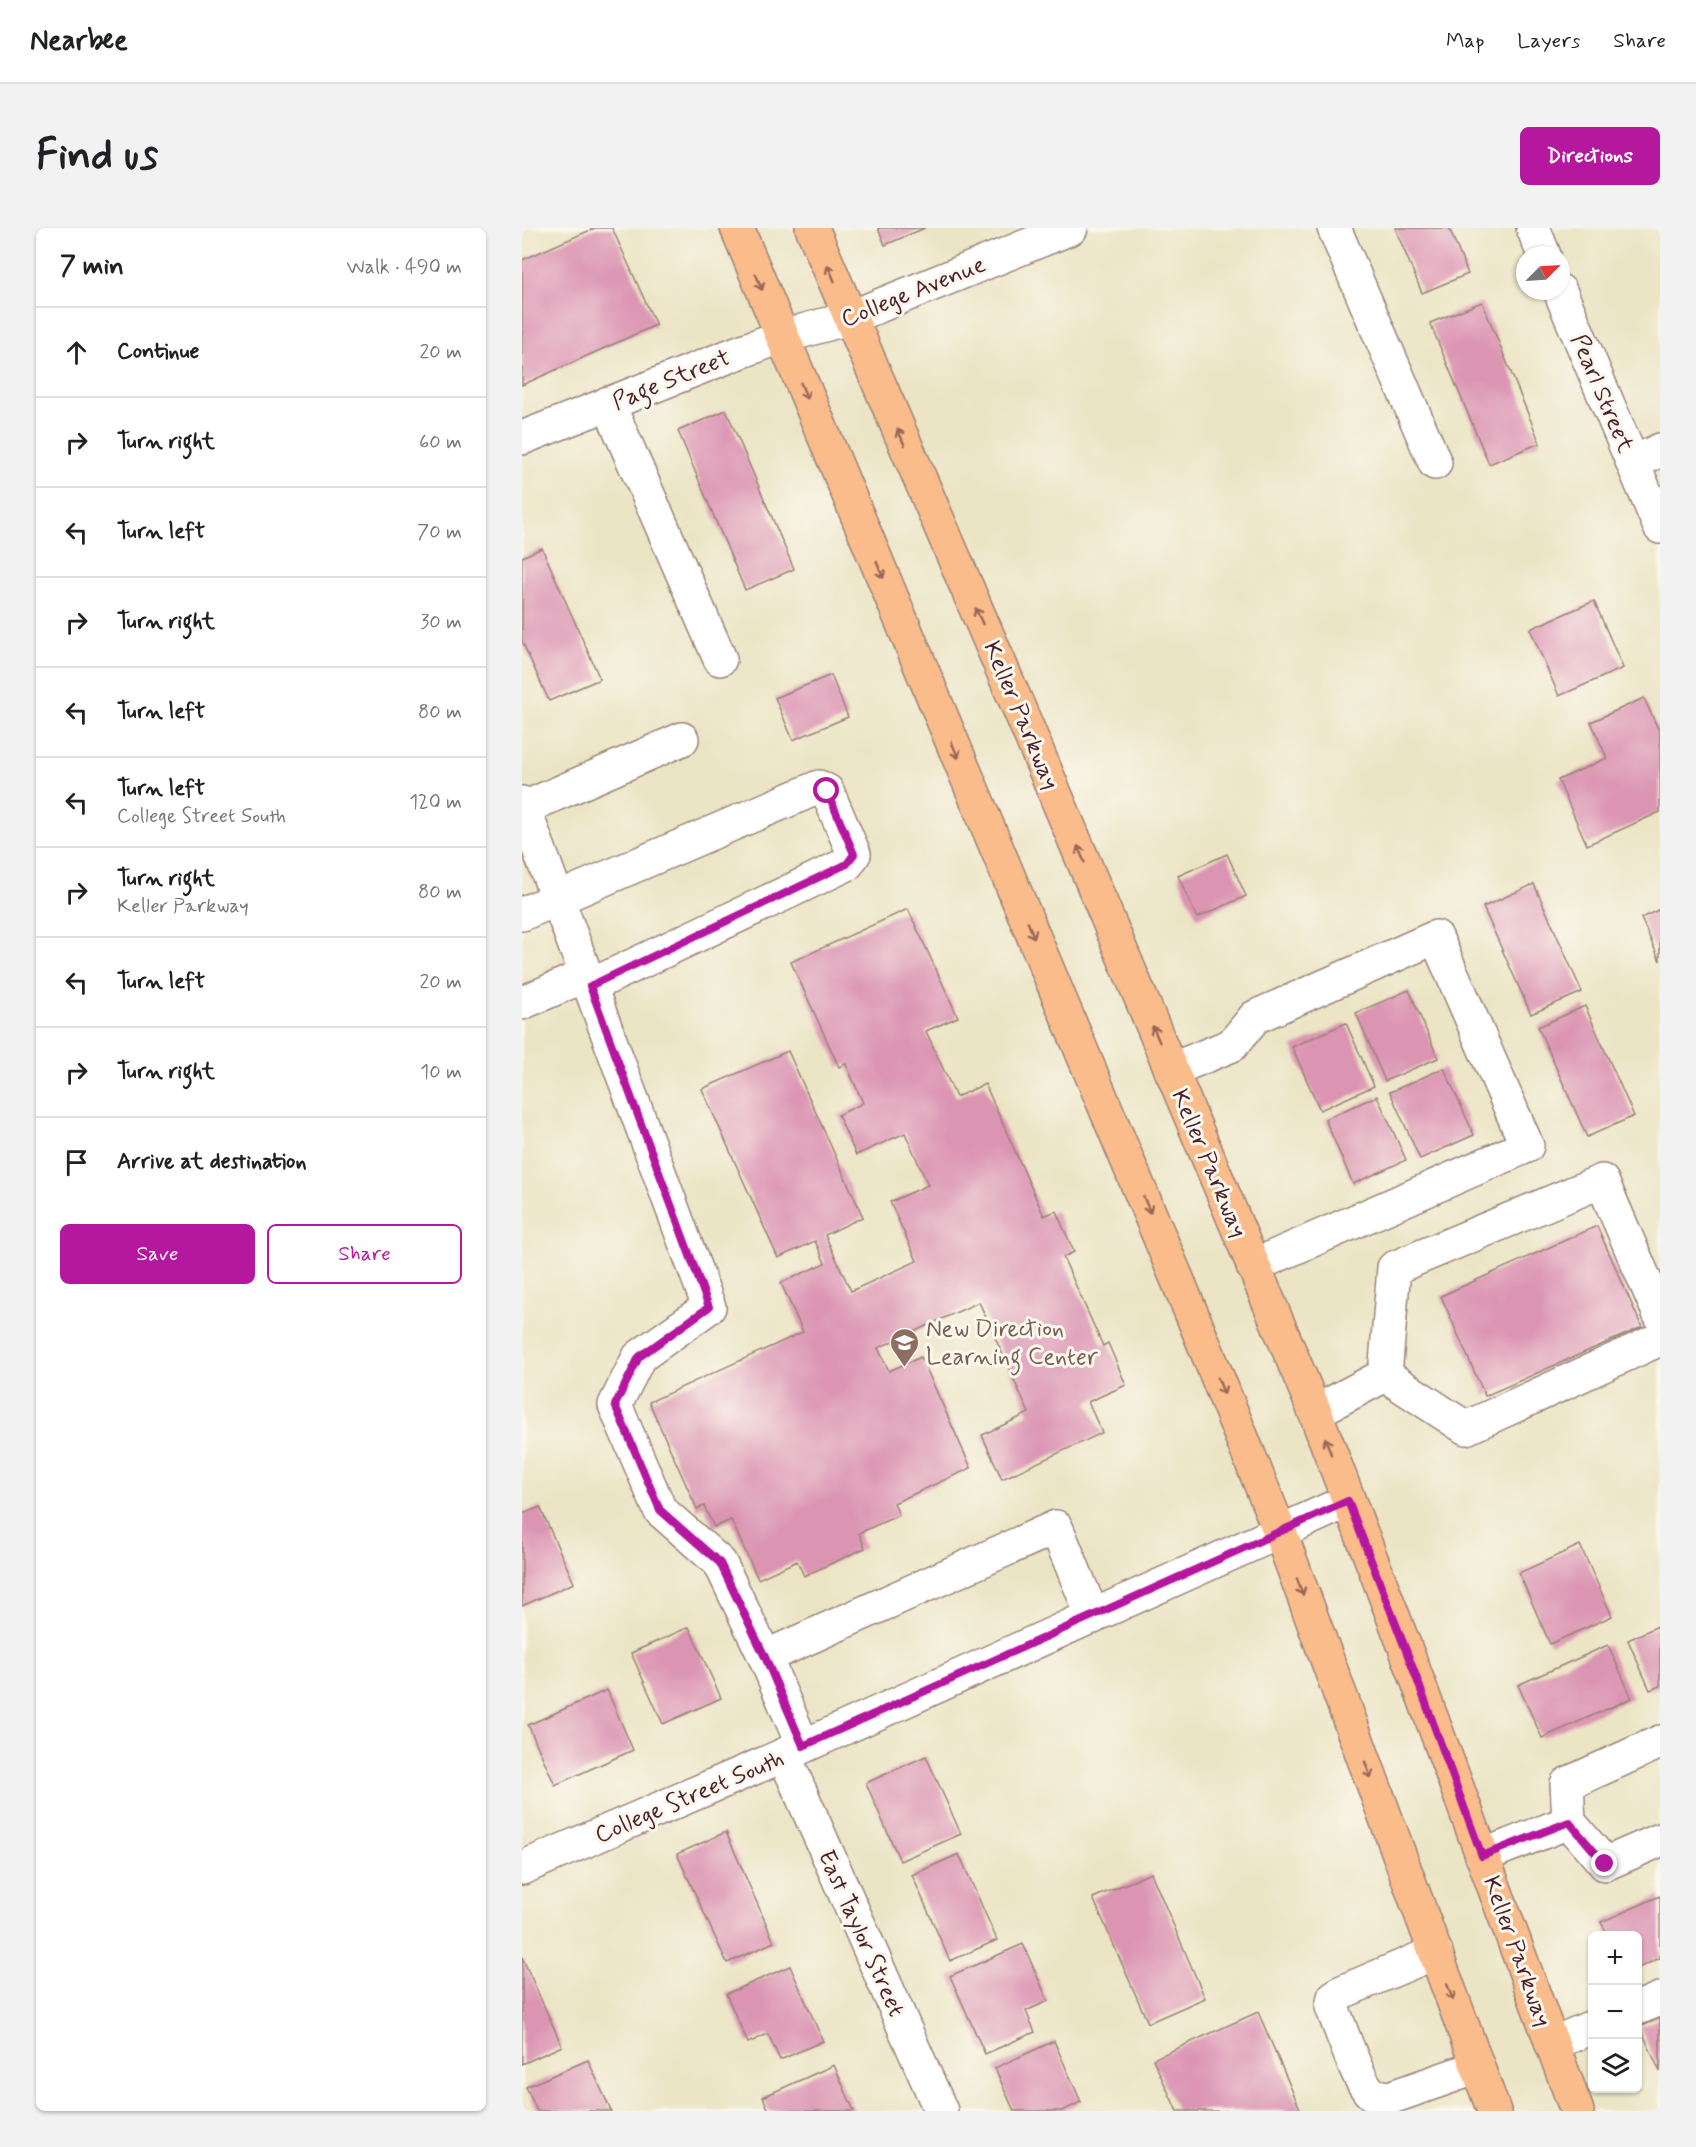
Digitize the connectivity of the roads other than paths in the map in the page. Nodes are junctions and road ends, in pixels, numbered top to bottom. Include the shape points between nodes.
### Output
1 (737, 228) edge
2 (812, 228) edge
3 (1071, 228) edge
4 (1334, 228) edge
5 (1533, 228) edge
6 (1541, 246) edge
7 (1565, 300) edge
8 (836, 322) junction
9 (781, 337) junction
10 (608, 403) junction
11 (522, 438) edge
12 (1646, 457) edge
13 (1435, 463) dead end
14 (1660, 527) edge
15 (720, 658) dead end
16 (682, 739) dead end
17 (523, 806) edge
18 (557, 899) junction
19 (522, 914) edge
20 (588, 980) junction
21 (522, 1003) edge
22 (1171, 1070) junction
23 (1253, 1266) junction
24 (1660, 1315) edge
25 (1660, 1339) edge
26 (1385, 1375) junction
27 (1315, 1412) junction
28 (1348, 1501) junction
29 (1280, 1532) junction
30 (1093, 1617) junction
31 (765, 1657) junction
32 (1660, 1742) edge
33 (794, 1751) junction
34 (1569, 1822) junction
35 (1660, 1840) edge
36 (1482, 1856) junction
37 (522, 1868) edge
38 (1436, 1952) junction
39 (1660, 1999) edge
40 (1642, 2006) edge
41 (1588, 2029) edge
42 (1552, 2044) junction
43 (1478, 2067) junction
44 (941, 2111) edge
45 (1494, 2111) edge
46 (1577, 2111) edge

1 -> 9 main road
8 -> 2 main road, Keller Parkway
3 - 8 street, College Avenue
4 - 13 street
5 - 6 street
7 - 12 street, Pearl Street
8 - 9 street, Page Street
22 -> 8 main road, Keller Parkway via 1027,727
9 - 10 street, Page Street
9 -> 29 main road
10 - 11 street, Page Street
10 - 15 street
12 - 14 street, Pearl Street
16 - 17 street
17 - 18 street
18 - 19 street
18 - 20 street
18 - 20 street via 819,787 827,791 854,854 847,864
20 - 21 street
20 - 31 street, East Taylor Street via 709,1307 639,1357 615,1405 660,1510 720,1563
22 - 23 main road, Keller Parkway
22 - 23 street via 1232,1045 1255,1017 1436,937 1527,1146
23 - 27 main road, Keller Parkway
24 - 26 street via 1602,1181 1394,1269
25 - 26 street via 1466,1428
26 - 27 street
28 -> 27 main road, Keller Parkway
28 - 29 street, College Street South
28 - 36 main road, Keller Parkway
29 - 30 street, College Street South
29 -> 38 main road
30 - 31 street via 1056,1527
30 - 33 street, College Street South
31 - 33 street, East Taylor Street
32 - 34 street via 1567,1784
33 - 37 street, College Street South
33 - 44 street, East Taylor Street
34 - 35 street via 1605,1864
34 - 36 street
36 - 42 main road, Keller Parkway
38 -> 43 main road
38 - 43 street via 1342,1992 1334,1997 1332,2007 1362,2080 1378,2097 1389,2098
39 - 40 street
41 - 42 street
42 - 46 main road, Keller Parkway
43 - 45 main road

